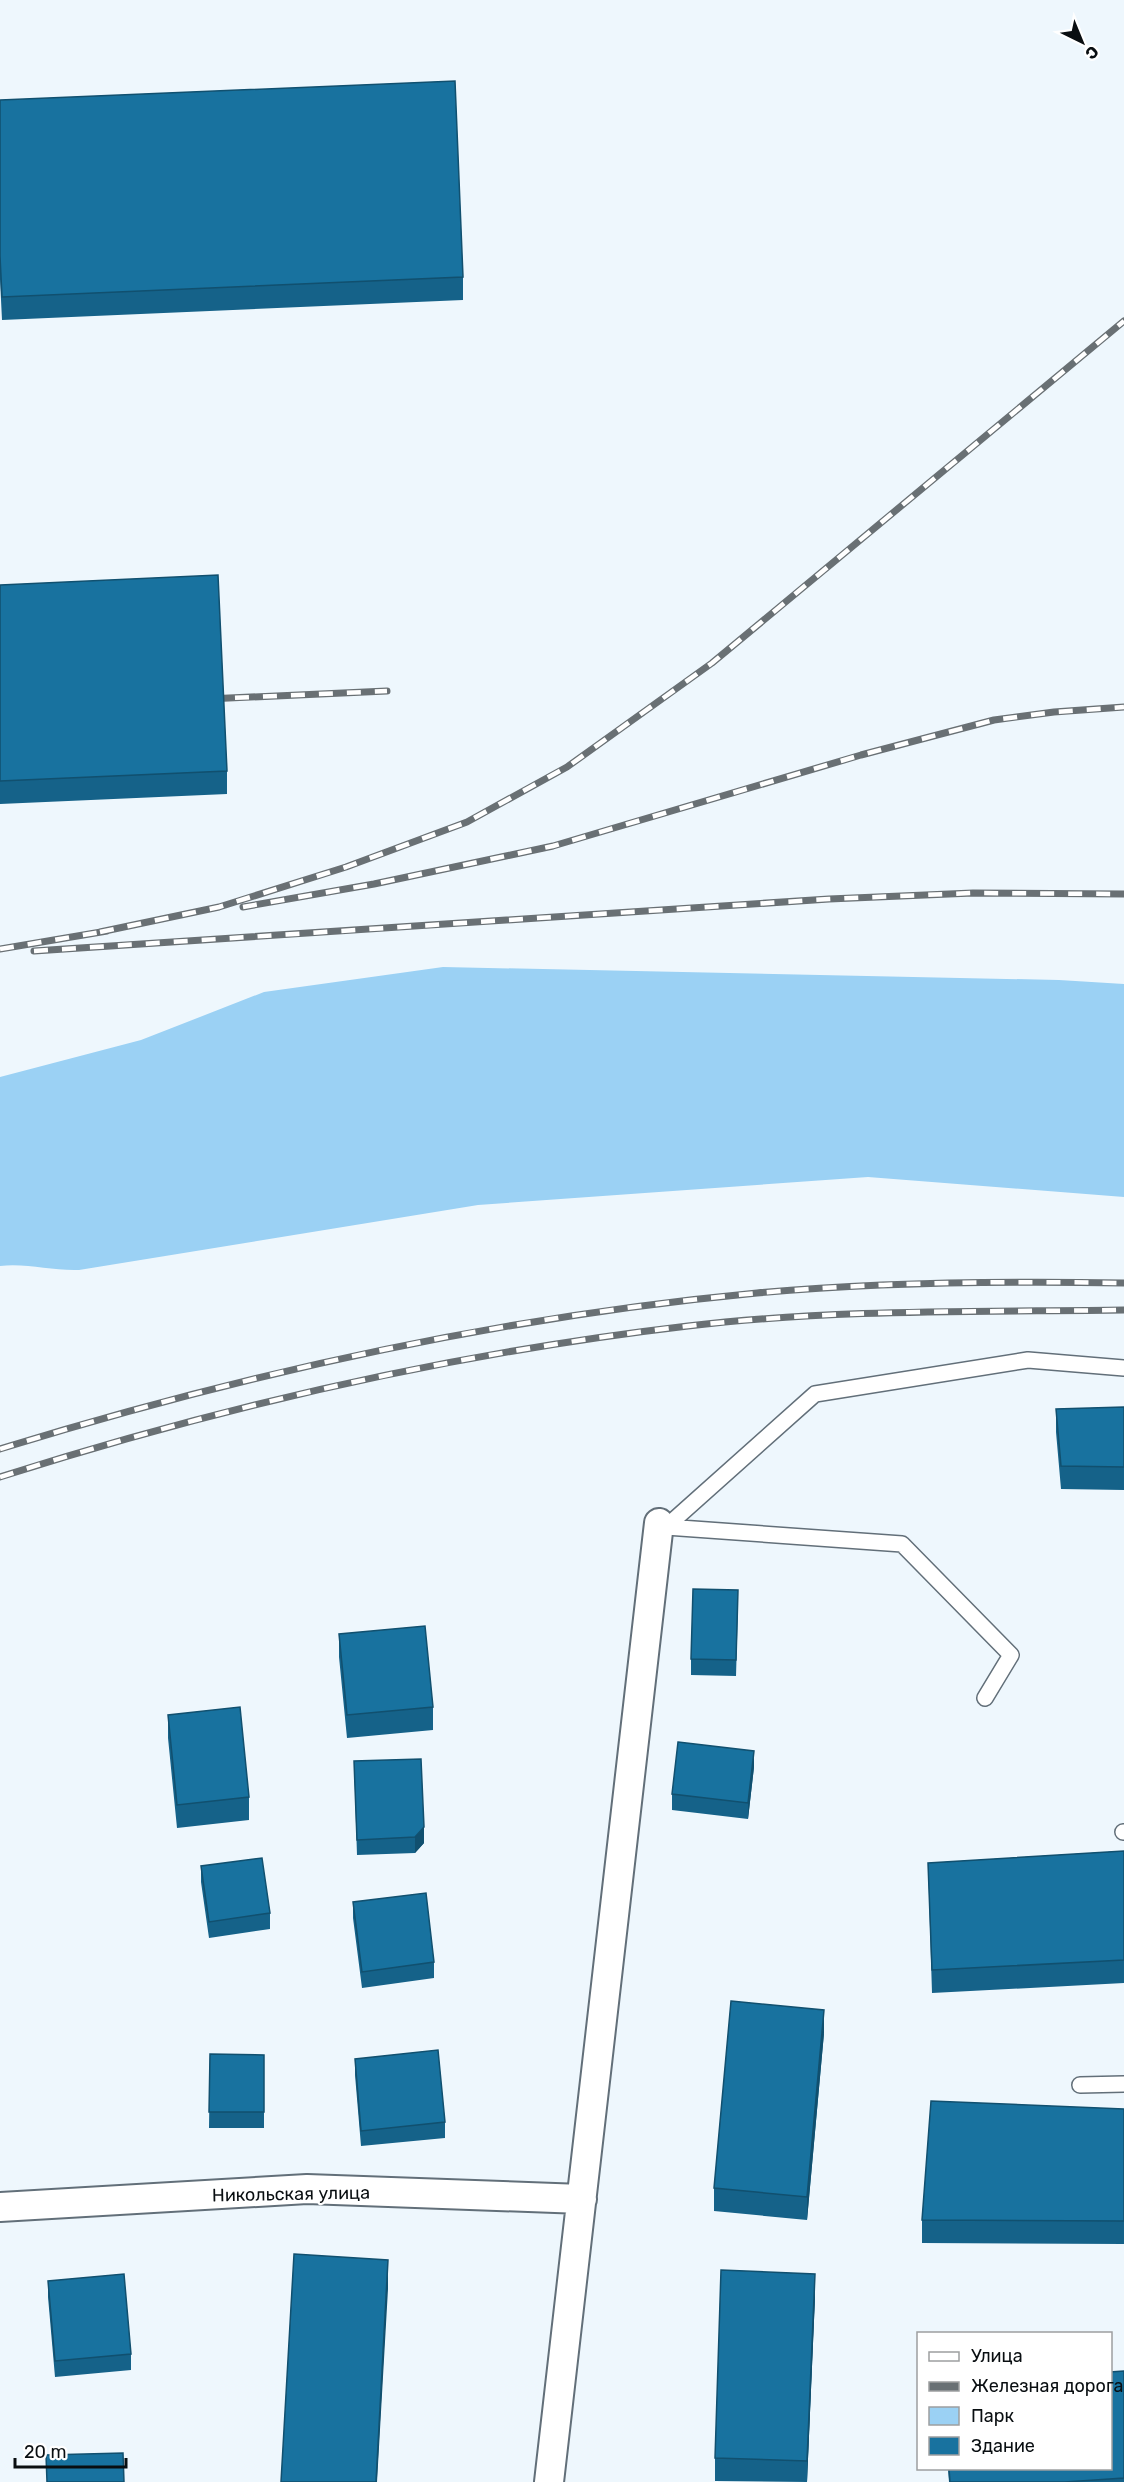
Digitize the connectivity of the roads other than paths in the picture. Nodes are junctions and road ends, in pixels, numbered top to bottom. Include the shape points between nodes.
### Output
1 (1124, 1368) edge
2 (662, 1525) junction
3 (985, 1698) dead end
4 (1124, 2084) edge
5 (1080, 2085) dead end
6 (582, 2199) junction
7 (0, 2207) edge
8 (549, 2482) edge

1 - 2 lane via 1028,1360 815,1394
2 - 3 lane via 902,1544 1011,1655
2 - 6 street
4 - 5 lane
6 - 7 street, Никольская улица via 307,2190
6 - 8 street

